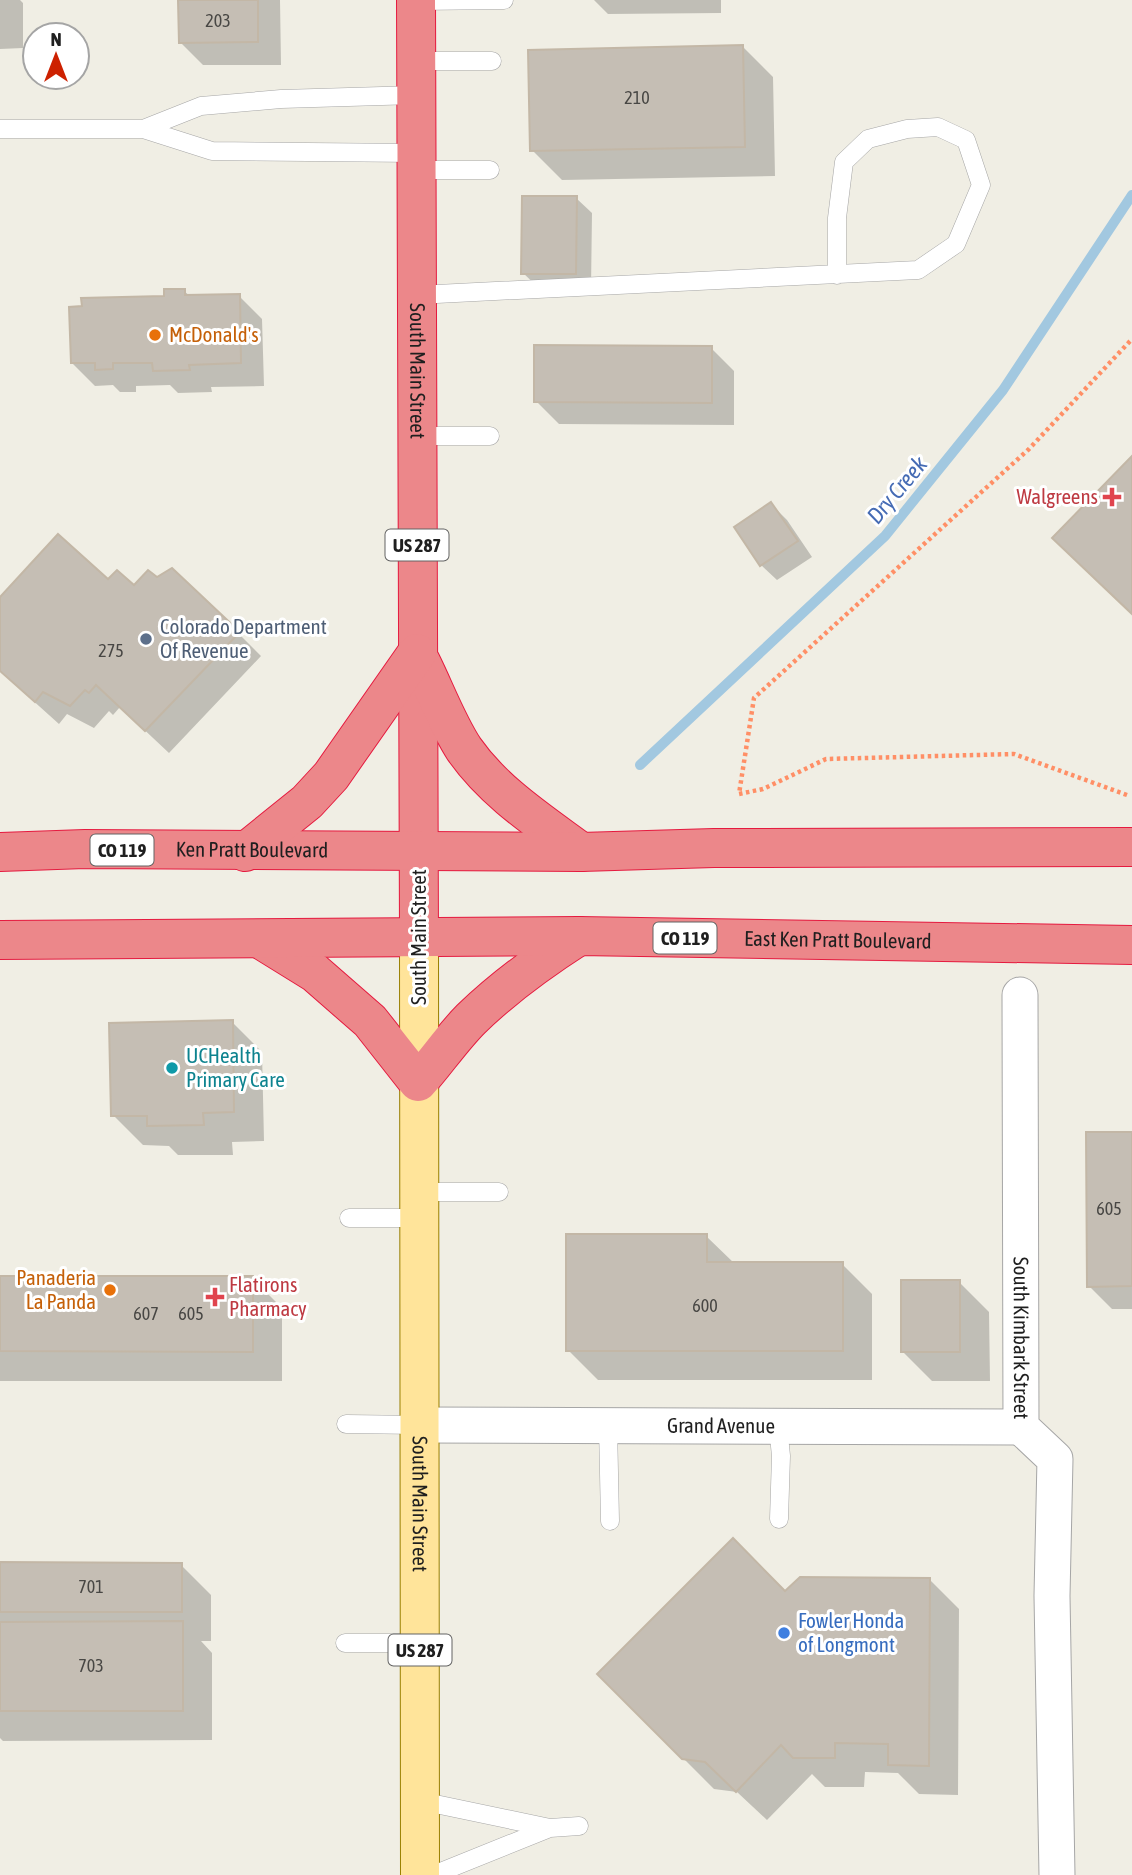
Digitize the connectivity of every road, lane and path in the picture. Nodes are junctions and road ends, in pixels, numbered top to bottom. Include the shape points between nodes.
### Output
1 (416, 0) edge
2 (504, 0) edge
3 (492, 61) dead end
4 (416, 78) junction
5 (0, 129) edge
6 (144, 129) junction
7 (416, 161) junction
8 (491, 170) dead end
9 (837, 275) junction
10 (417, 295) junction
11 (1132, 340) edge
12 (418, 436) junction
13 (490, 436) dead end
14 (417, 653) junction
15 (1127, 795) dead end
16 (1132, 847) edge
17 (0, 852) edge
18 (245, 852) junction
19 (419, 852) junction
20 (581, 852) junction
21 (579, 936) junction
22 (419, 937) junction
23 (260, 939) junction
24 (0, 940) edge
25 (1132, 945) edge
26 (1020, 995) dead end
27 (418, 1083) junction
28 (499, 1192) dead end
29 (420, 1205) junction
30 (349, 1218) dead end
31 (346, 1424) dead end
32 (420, 1425) junction
33 (608, 1425) junction
34 (778, 1426) junction
35 (1021, 1427) junction
36 (779, 1519) dead end
37 (610, 1521) dead end
38 (345, 1643) dead end
39 (420, 1643) junction
40 (421, 1801) junction
41 (579, 1826) dead end
42 (550, 1828) junction
43 (420, 1875) edge
44 (433, 1875) edge
45 (1057, 1875) edge

1 - 2 lane
1 - 4 highway, South Main Street / US 287
3 - 4 lane
4 - 6 lane via 201,106
4 - 7 highway, South Main Street / US 287
5 - 6 lane
6 - 7 lane via 212,150
7 - 8 lane
7 - 10 highway, South Main Street / US 287
9 - 9 lane via 918,270 956,244 981,185 966,140 939,127 908,129 868,139 844,162 837,218
9 - 10 lane
10 - 12 highway, South Main Street / US 287
11 - 15 path via 1029,449 754,698 739,794 763,789 826,759 1014,754
12 - 13 lane
12 - 14 highway, South Main Street / US 287
14 - 18 highway via 331,776 307,802
14 - 19 highway, South Main Street / US 287
14 - 20 highway via 463,748 514,803
16 - 20 highway, CO 119
17 - 18 highway, Ken Pratt Boulevard / CO 119
18 - 19 highway, Ken Pratt Boulevard / CO 119
19 - 20 highway, CO 119
19 - 22 highway, South Main Street / US 287
21 - 22 highway, East Ken Pratt Boulevard / CO 119
21 - 25 highway, East Ken Pratt Boulevard / CO 119
21 - 27 highway via 527,970 469,1021
22 - 23 highway, CO 119
22 - 27 main road, South Main Street / US 287
23 - 24 highway, CO 119
23 - 27 highway via 315,973 370,1021
26 - 35 street, South Kimbark Street
27 - 29 main road, South Main Street / US 287
28 - 29 lane
29 - 30 lane
29 - 32 main road, South Main Street / US 287
31 - 32 lane
32 - 33 street, Grand Avenue
32 - 39 main road, South Main Street / US 287
33 - 34 street, Grand Avenue
33 - 37 lane
34 - 35 street, Grand Avenue
34 - 36 lane
35 - 45 street, South Kimbark Street via 1055,1459 1052,1596
38 - 39 lane
39 - 40 main road, South Main Street / US 287
40 - 42 lane
40 - 43 main road, South Main Street / US 287
41 - 42 lane
42 - 44 lane

